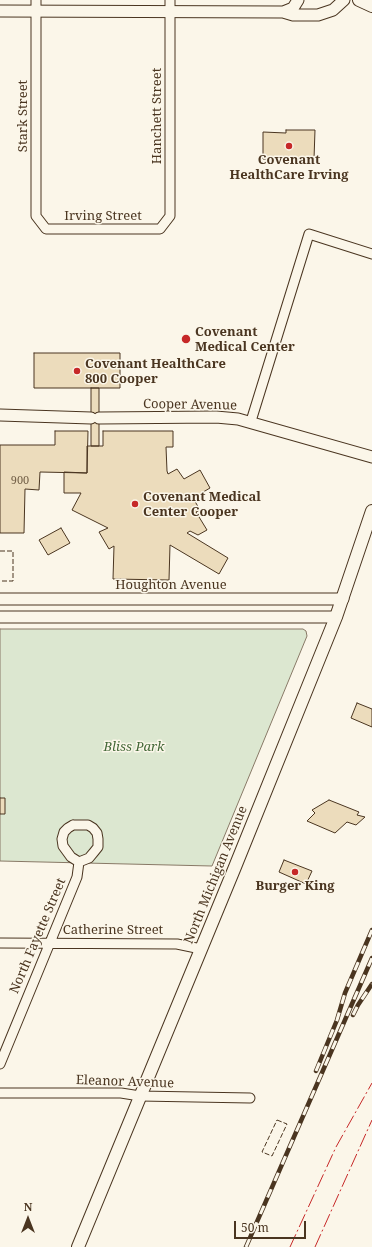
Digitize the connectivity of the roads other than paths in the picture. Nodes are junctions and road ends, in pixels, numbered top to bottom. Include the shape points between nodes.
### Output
1 (170, 0) edge
2 (298, 0) edge
3 (344, 0) edge
4 (359, 0) edge
5 (36, 6) edge
6 (372, 6) edge
7 (0, 11) edge
8 (170, 12) junction
9 (283, 12) junction
10 (46, 228) joint
11 (160, 229) joint
12 (372, 254) edge
13 (0, 415) edge
14 (251, 421) junction
15 (372, 457) edge
16 (372, 511) edge
17 (0, 599) edge
18 (343, 599) junction
19 (0, 617) edge
20 (336, 617) junction
21 (79, 862) junction
22 (0, 943) edge
23 (49, 943) junction
24 (201, 949) junction
25 (0, 1064) edge
26 (0, 1093) edge
27 (140, 1096) junction
28 (250, 1098) dead end
29 (78, 1247) edge

1 - 8 street, Hanchett Street
2 - 9 street via 293,8
3 - 9 street via 333,10 318,15 293,15
4 - 6 main road
5 - 7 street
5 - 8 street
5 - 10 street, Stark Street via 36,216
8 - 9 street
8 - 11 street, Hanchett Street via 170,216
10 - 11 street, Irving Street
12 - 14 street via 309,234
13 - 14 street, Cooper Avenue via 95,418 216,417
14 - 15 street, Cooper Avenue
16 - 18 main road, North Michigan Avenue
17 - 18 street, Houghton Avenue
18 - 20 main road, North Michigan Avenue
19 - 20 street
20 - 24 main road, North Michigan Avenue
21 - 21 street via 89,858 98,847 97,833 88,825 73,825 63,834 63,846
21 - 23 street, North Fayette Street via 77,876
22 - 23 street, Catherine Street
23 - 24 street, Catherine Street via 178,944
23 - 25 street, North Fayette Street
24 - 27 main road, North Michigan Avenue
26 - 27 street, Eleanor Avenue via 121,1093
27 - 28 street, Eleanor Avenue
27 - 29 main road, North Michigan Avenue

